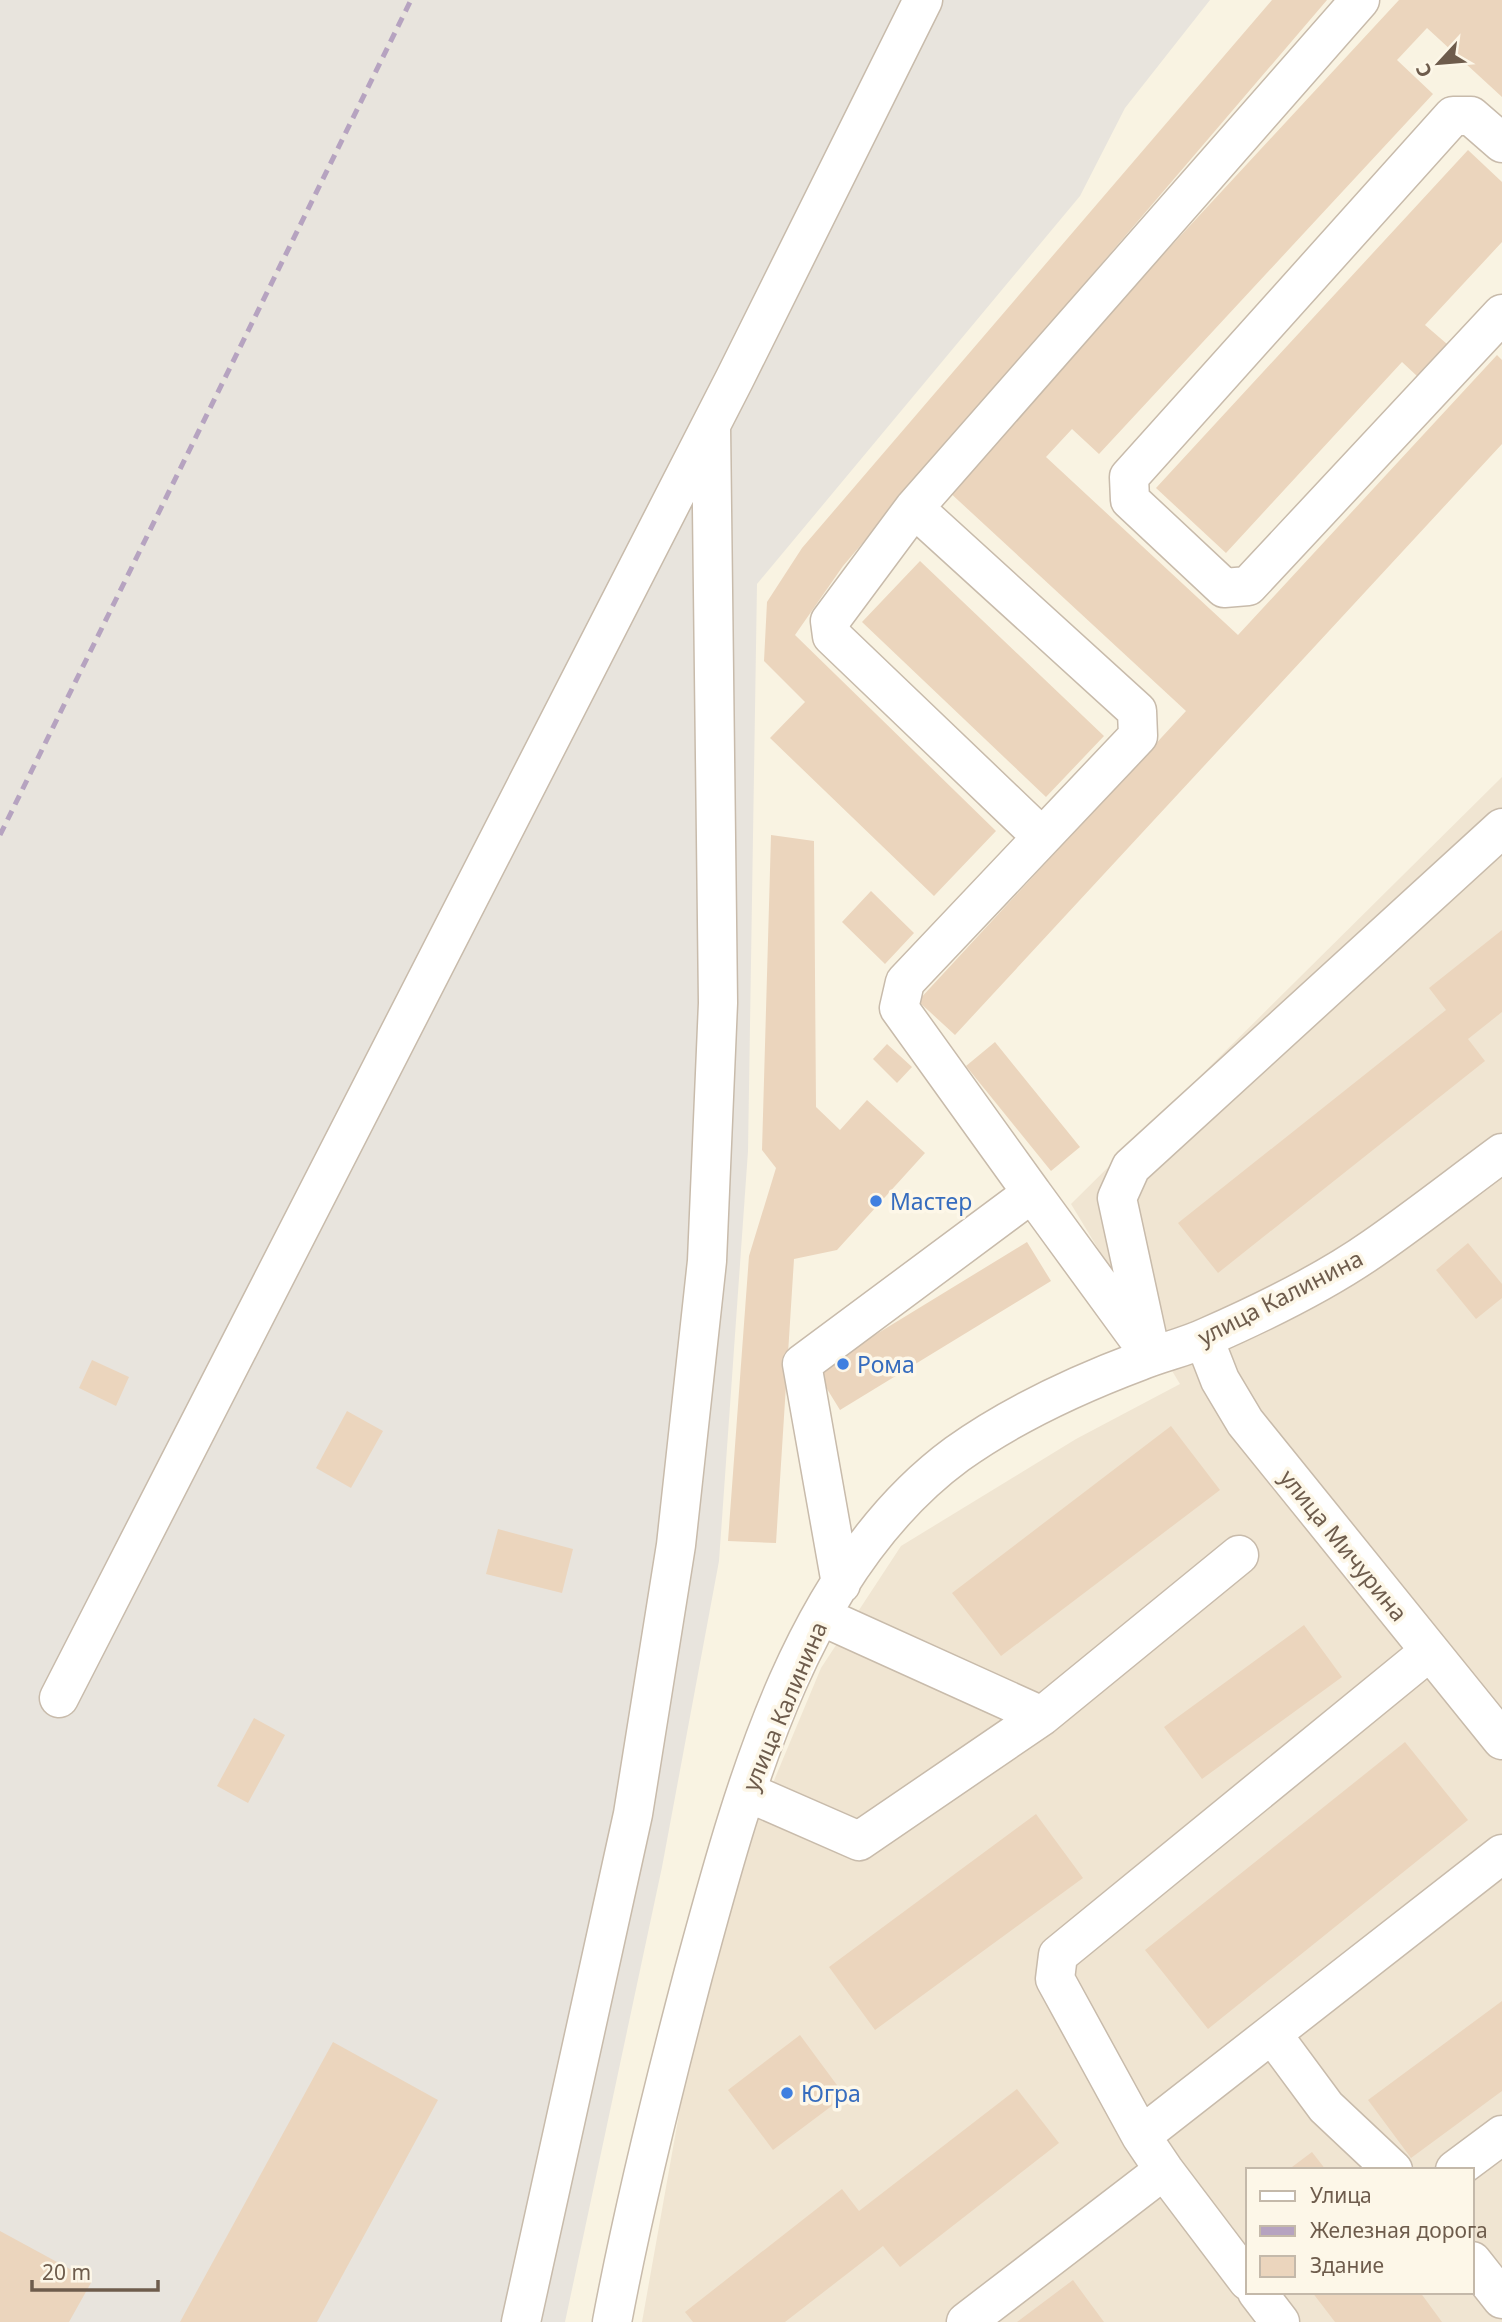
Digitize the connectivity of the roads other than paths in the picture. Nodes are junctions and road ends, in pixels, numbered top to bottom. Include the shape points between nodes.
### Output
1 (923, 0) edge
2 (1360, 0) edge
3 (1502, 143) edge
4 (1499, 324) edge
5 (711, 426) junction
6 (914, 508) junction
7 (1502, 828) edge
8 (1042, 837) junction
9 (1502, 1153) edge
10 (1031, 1193) junction
11 (1204, 1339) junction
12 (1151, 1356) junction
13 (1240, 1555) dead end
14 (841, 1584) junction
15 (821, 1616) junction
16 (1430, 1651) junction
17 (59, 1698) dead end
18 (1042, 1716) junction
19 (1502, 1741) edge
20 (747, 1792) junction
21 (1502, 1854) edge
22 (1272, 2034) junction
23 (1502, 2135) edge
24 (1141, 2136) junction
25 (1392, 2168) edge
26 (1458, 2168) edge
27 (1164, 2171) junction
28 (1474, 2264) edge
29 (1246, 2278) edge
30 (1258, 2294) edge
31 (1502, 2300) edge
32 (521, 2322) edge
33 (612, 2322) edge
34 (965, 2322) edge
35 (1279, 2322) edge

1 - 5 street
2 - 6 street
3 - 4 street via 1471,116 1453,116 1129,477 1130,500 1224,588 1248,586
5 - 17 street
5 - 32 street via 718,1003 707,1261 676,1545 634,1814
6 - 8 street via 830,621 832,636
6 - 8 street via 1137,711 1138,736
7 - 12 street via 1131,1167 1117,1198
8 - 10 street via 905,982 899,1008
9 - 11 street, улица Калинина via 1372,1249
10 - 12 street
10 - 14 street via 802,1364
11 - 12 street, улица Калинина
11 - 16 street, улица Мичурина via 1220,1380 1245,1422
12 - 14 street, улица Калинина via 1067,1390 958,1454 883,1521
13 - 18 street
14 - 15 street, улица Калинина
15 - 18 street
15 - 20 street, улица Калинина via 787,1685
16 - 19 street, улица Мичурина
16 - 24 street via 1058,1955 1055,1979
18 - 20 street via 859,1841
20 - 33 street, улица Калинина via 676,2039
21 - 22 street
22 - 24 street
22 - 25 street via 1326,2107
23 - 26 street
24 - 27 street
27 - 29 street
27 - 34 street
28 - 31 street
30 - 35 street

